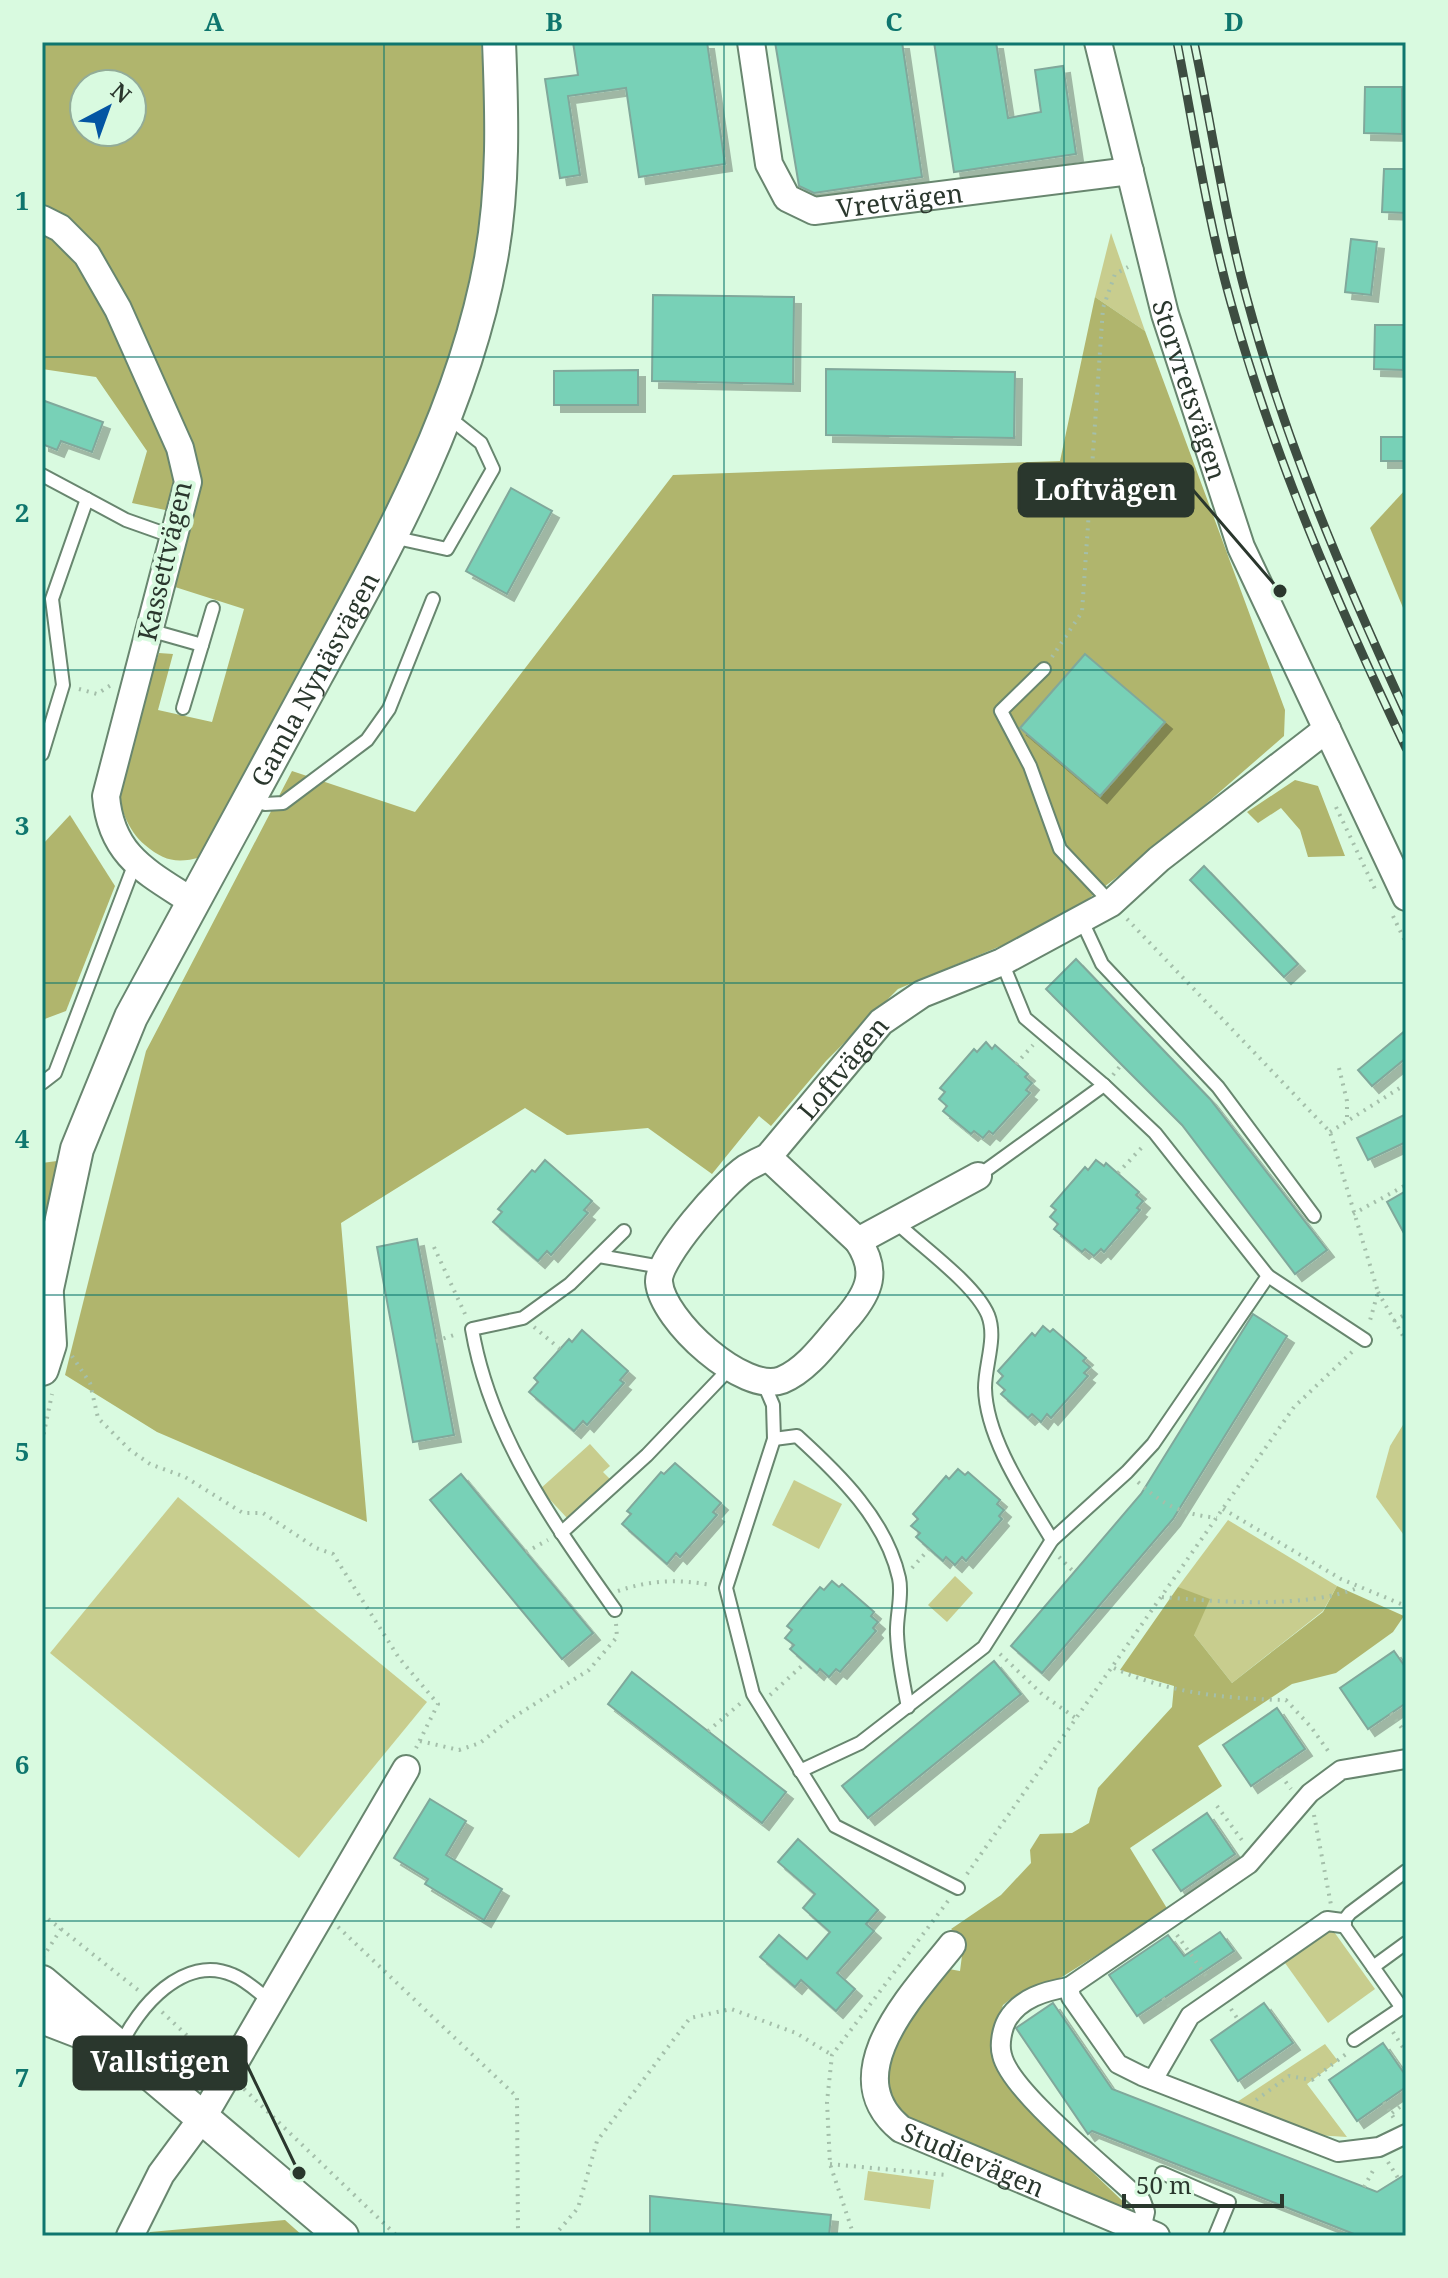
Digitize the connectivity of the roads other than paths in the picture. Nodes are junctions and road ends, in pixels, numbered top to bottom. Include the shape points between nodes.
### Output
1 (499, 42) edge
2 (751, 42) edge
3 (1098, 42) edge
4 (1130, 171) junction
5 (42, 219) edge
6 (445, 415) junction
7 (42, 475) edge
8 (87, 499) junction
9 (174, 537) junction
10 (392, 537) junction
11 (433, 599) dead end
12 (213, 608) dead end
13 (149, 630) junction
14 (202, 645) junction
15 (1044, 669) road end
16 (183, 708) dead end
17 (1327, 729) junction
18 (42, 754) edge
19 (250, 798) junction
20 (135, 863) junction
21 (1406, 897) edge
22 (193, 902) junction
23 (1111, 903) junction
24 (1081, 919) junction
25 (1002, 962) junction
26 (42, 1083) edge
27 (1104, 1085) junction
28 (768, 1157) junction
29 (978, 1176) joint
30 (1314, 1216) dead end
31 (897, 1223) junction
32 (624, 1231) dead end
33 (858, 1241) junction
34 (599, 1256) junction
35 (661, 1267) junction
36 (1268, 1276) junction
37 (45, 1303) edge
38 (1365, 1340) road end
39 (731, 1367) junction
40 (42, 1369) edge
41 (764, 1384) junction
42 (774, 1439) junction
43 (561, 1533) junction
44 (1052, 1540) junction
45 (615, 1610) road end
46 (908, 1707) junction
47 (1406, 1759) edge
48 (406, 1769) road end
49 (800, 1771) junction
50 (1406, 1871) edge
51 (958, 1888) road end
52 (1339, 1923) junction
53 (1406, 1943) edge
54 (952, 1945) dead end
55 (1373, 1967) junction
56 (42, 1982) edge
57 (1069, 1987) junction
58 (269, 2000) junction
59 (1404, 2006) edge
60 (42, 2017) edge
61 (1354, 2040) road end
62 (119, 2049) junction
63 (1153, 2080) junction
64 (203, 2117) junction
65 (1406, 2134) edge
66 (1162, 2173) dead end
67 (1149, 2233) edge
68 (130, 2236) edge
69 (342, 2236) edge
70 (1215, 2236) edge

1 - 6 street, Gamla Nynäsvägen via 502,141 491,259
2 - 4 street, Vretvägen via 769,164 787,198 814,211
3 - 4 street, Storvretsvägen
4 - 17 street, Storvretsvägen via 1165,314 1241,547
5 - 9 street, Kassettvägen via 60,228 87,255 118,309 180,448 188,482
6 - 10 street, Gamla Nynäsvägen
6 - 10 lane via 481,443 493,469 447,549
7 - 8 lane
8 - 9 lane
8 - 18 lane via 52,599 63,685
9 - 13 street, Kassettvägen
10 - 19 street, Gamla Nynäsvägen
11 - 19 lane via 389,709 367,740 283,803
12 - 14 lane
13 - 14 lane
13 - 20 street, Kassettvägen via 106,796 108,826
14 - 16 lane
15 - 23 lane via 1001,711 1030,766 1060,849
17 - 21 street, Storvretsvägen
17 - 23 street, Loftvägen via 1159,859
19 - 22 street, Gamla Nynäsvägen
20 - 22 street, Kassettvägen
20 - 26 lane via 55,1073
22 - 37 street, Gamla Nynäsvägen via 131,1017 77,1149
23 - 24 street, Loftvägen
24 - 25 street, Loftvägen
24 - 30 lane via 1102,964 1218,1087
25 - 27 lane via 1025,1018
25 - 28 street, Loftvägen via 922,994 881,1022
27 - 29 lane
27 - 36 lane via 1155,1133
28 - 33 street
28 - 35 street, Loftvägen via 745,1169 709,1204
29 - 31 street
31 - 33 street
31 - 44 lane via 977,1297 988,1315 989,1413 1011,1471
32 - 34 lane
33 - 41 street via 871,1268 857,1306 800,1370
34 - 35 lane
34 - 43 lane via 523,1318 472,1329 502,1428
35 - 39 street via 662,1300 673,1316
36 - 38 lane
36 - 44 lane via 1153,1444
37 - 40 street, Gamla Nynäsvägen via 50,1344
39 - 41 street
39 - 43 lane via 647,1455
41 - 42 lane via 773,1405
42 - 46 lane via 797,1436 839,1474 890,1551 900,1581 897,1632
42 - 49 lane via 726,1588 756,1699
43 - 45 lane
44 - 46 lane via 984,1647
46 - 49 lane via 860,1743
47 - 57 street via 1341,1770 1310,1793 1255,1858
48 - 58 street
49 - 51 lane via 835,1826
50 - 52 lane
52 - 55 lane
52 - 63 street via 1327,1921 1190,2016
53 - 55 lane
54 - 67 street, Studievägen via 890,2025 876,2061 880,2107 901,2129
55 - 59 lane
56 - 62 street via 85,2014
57 - 63 street via 1118,2064
57 - 67 street via 1047,1990 1015,2007 1002,2027 1002,2055 1045,2113 1141,2201
58 - 62 lane via 233,1974 204,1970 179,1978 130,2024
58 - 64 street
59 - 61 lane
60 - 62 street
62 - 64 street
63 - 65 street via 1338,2152 1379,2147
64 - 68 street via 161,2174
64 - 69 street
66 - 70 lane via 1229,2202

